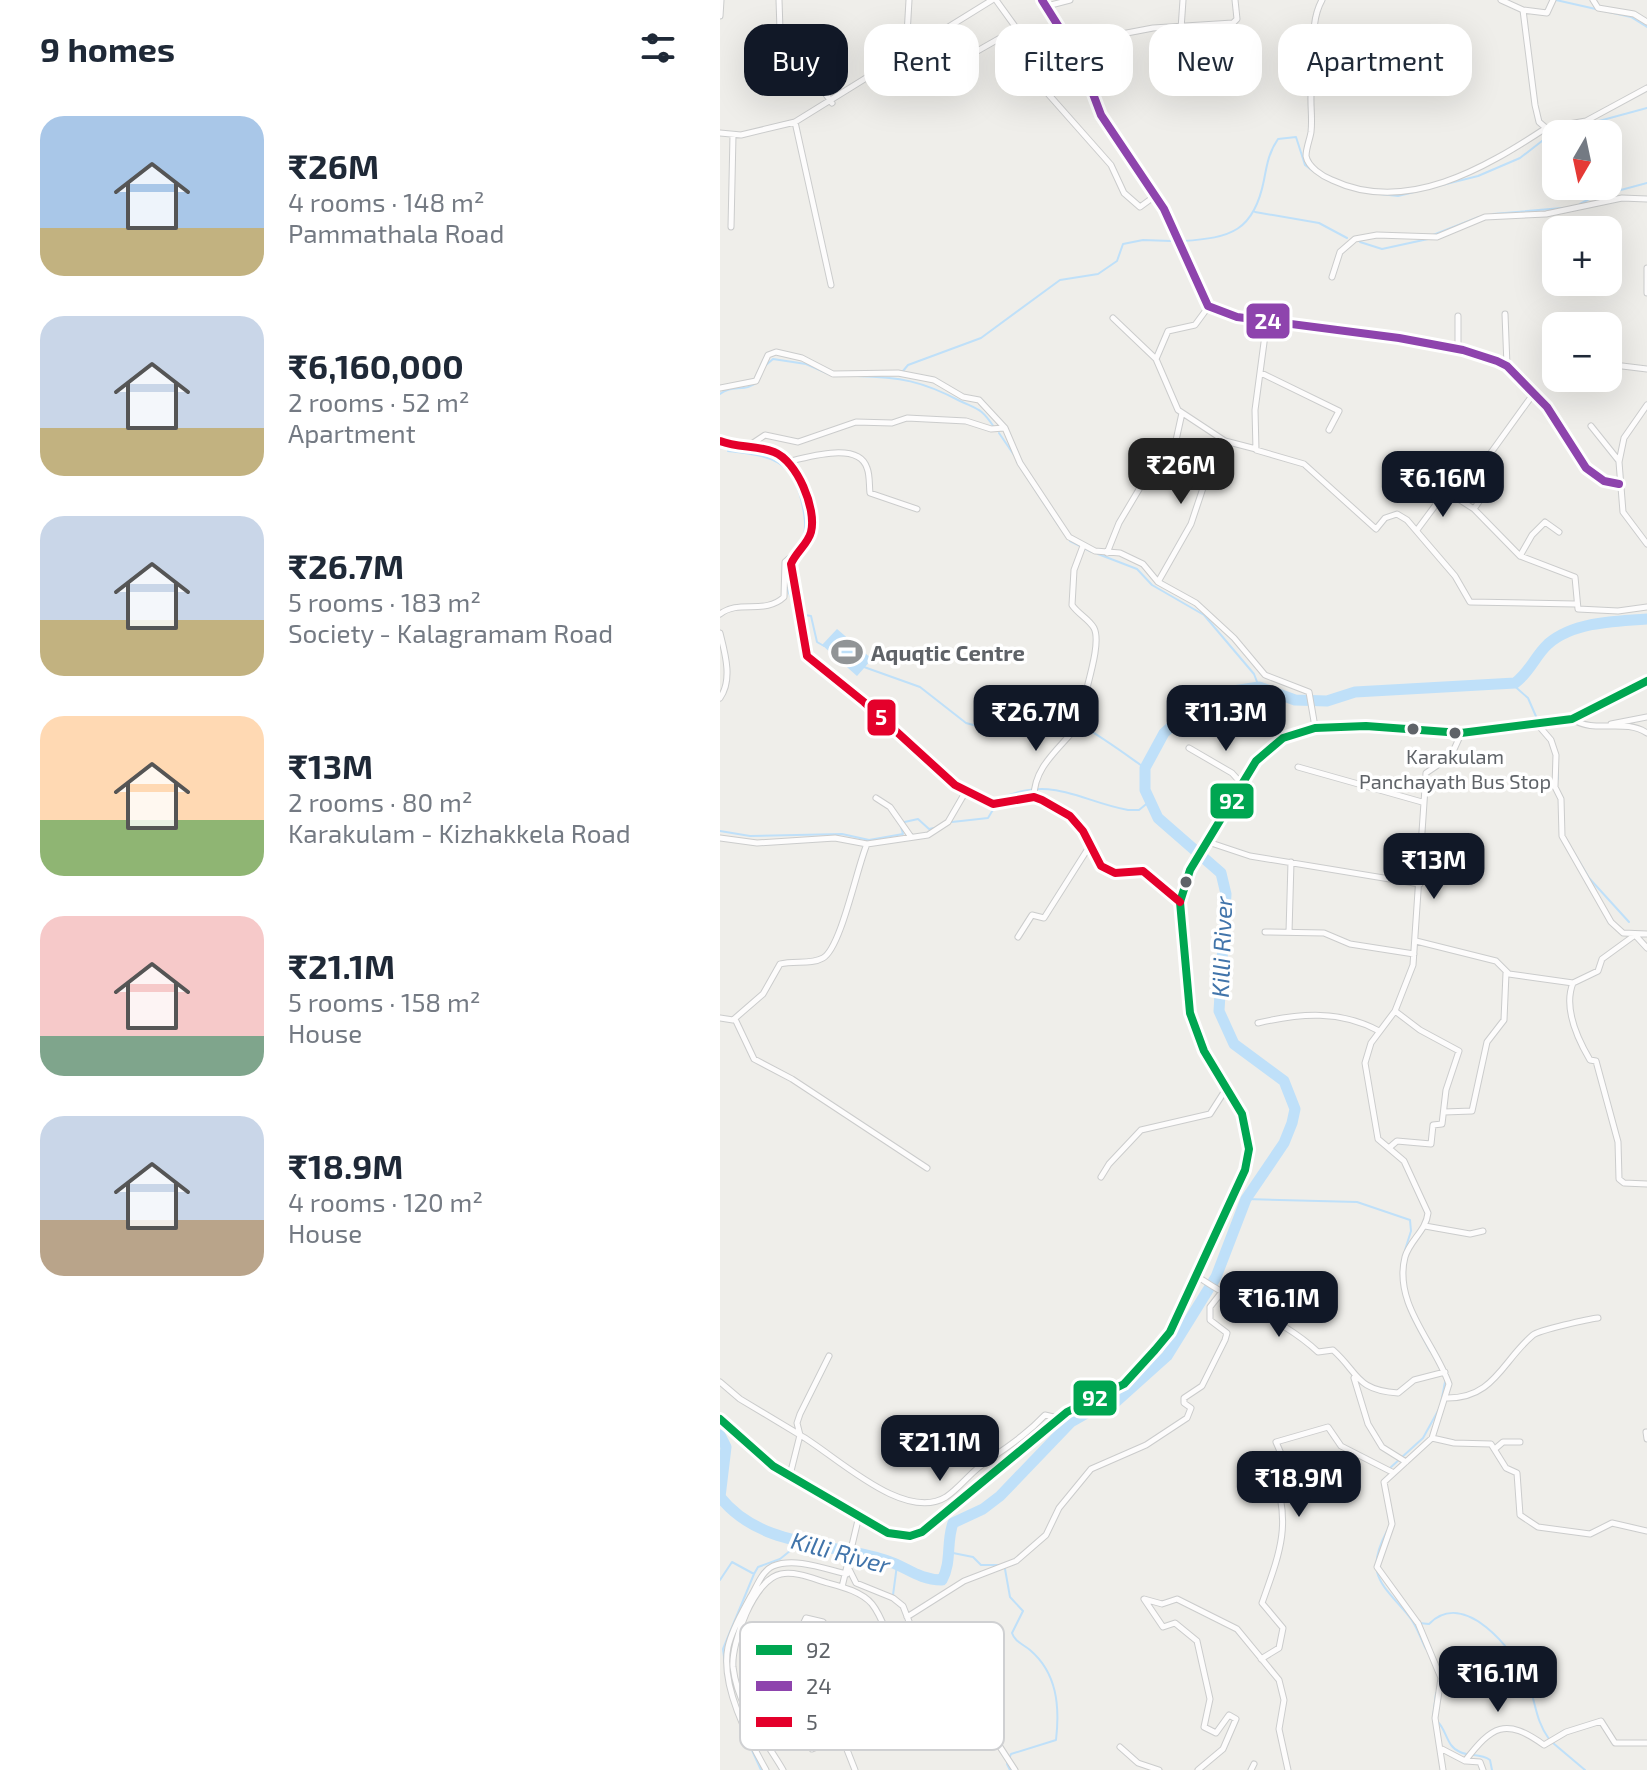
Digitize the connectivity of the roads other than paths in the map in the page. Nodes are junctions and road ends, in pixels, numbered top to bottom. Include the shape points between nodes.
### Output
1 (721, 0) edge
2 (779, 0) edge
3 (909, 0) edge
4 (994, 0) edge
5 (1042, 0) edge
6 (1070, 0) edge
7 (1183, 0) edge
8 (1235, 0) edge
9 (1322, 0) edge
10 (1501, 0) edge
11 (1553, 0) edge
12 (1593, 0) edge
13 (1047, 6) junction
14 (1523, 10) junction
15 (720, 16) edge
16 (1647, 22) edge
17 (907, 24) edge
18 (954, 24) edge
19 (1012, 24) edge
20 (1057, 24) edge
21 (1181, 24) edge
22 (1227, 24) edge
23 (864, 83) edge
24 (1647, 88) edge
25 (1050, 96) edge
26 (1094, 96) edge
27 (832, 103) junction
28 (1588, 120) edge
29 (795, 122) junction
30 (1542, 125) edge
31 (1542, 131) edge
32 (720, 133) edge
33 (733, 135) junction
34 (1155, 196) junction
35 (1647, 199) edge
36 (731, 227) dead end
37 (1647, 268) edge
38 (1332, 277) dead end
39 (831, 285) dead end
40 (1647, 293) edge
41 (1209, 306) junction
42 (1505, 314) dead end
43 (1458, 316) dead end
44 (1113, 318) dead end
45 (1267, 320) junction
46 (1458, 349) junction
47 (1156, 359) junction
48 (1507, 366) junction
49 (1622, 366) edge
50 (1647, 369) edge
51 (1261, 373) junction
52 (720, 388) edge
53 (1534, 393) junction
54 (1647, 405) edge
55 (1182, 413) junction
56 (1591, 426) dead end
57 (1005, 428) junction
58 (1329, 430) dead end
59 (1225, 441) junction
60 (721, 444) edge
61 (750, 445) junction
62 (1256, 450) junction
63 (1490, 454) dead end
64 (790, 461) junction
65 (1619, 462) junction
66 (1491, 484) dead end
67 (1619, 484) junction
68 (917, 509) dead end
69 (1474, 509) junction
70 (1417, 530) junction
71 (1559, 532) dead end
72 (1647, 544) edge
73 (1082, 548) junction
74 (1107, 553) junction
75 (795, 554) junction
76 (1520, 556) junction
77 (1158, 582) junction
78 (1575, 604) junction
79 (1647, 607) edge
80 (720, 614) edge
81 (720, 633) edge
82 (1647, 681) edge
83 (720, 698) edge
84 (1647, 717) edge
85 (1572, 719) junction
86 (1540, 725) junction
87 (1590, 727) junction
88 (1315, 728) junction
89 (1461, 733) junction
90 (1647, 733) edge
91 (1189, 748) dead end
92 (1298, 767) dead end
93 (1242, 784) junction
94 (966, 791) junction
95 (1034, 797) junction
96 (876, 798) dead end
97 (1422, 802) junction
98 (911, 837) junction
99 (720, 838) edge
100 (1207, 841) junction
101 (867, 844) junction
102 (1089, 847) junction
103 (1291, 862) junction
104 (1420, 884) junction
105 (1180, 902) junction
106 (1265, 932) dead end
107 (1289, 932) junction
108 (1647, 934) edge
109 (1635, 935) junction
110 (1018, 937) dead end
111 (1416, 941) junction
112 (1647, 948) edge
113 (1414, 954) junction
114 (1506, 973) junction
115 (1573, 983) junction
116 (1395, 1011) junction
117 (720, 1018) edge
118 (735, 1019) junction
119 (1258, 1023) dead end
120 (1379, 1031) junction
121 (1226, 1088) junction
122 (1443, 1112) junction
123 (1390, 1147) junction
124 (927, 1168) dead end
125 (1101, 1177) dead end
126 (1647, 1184) edge
127 (1425, 1226) junction
128 (1483, 1231) dead end
129 (1197, 1276) junction
130 (1221, 1293) junction
131 (1598, 1318) dead end
132 (829, 1356) dead end
133 (1443, 1372) junction
134 (1353, 1376) junction
135 (720, 1382) edge
136 (1446, 1398) junction
137 (1060, 1418) junction
138 (720, 1419) edge
139 (800, 1435) junction
140 (1432, 1438) junction
141 (1520, 1442) dead end
142 (1496, 1448) junction
143 (1405, 1462) junction
144 (1392, 1472) junction
145 (790, 1476) junction
146 (859, 1516) junction
147 (1647, 1531) edge
148 (848, 1567) junction
149 (842, 1587) junction
150 (907, 1617) junction
151 (743, 1622) edge
152 (804, 1622) edge
153 (823, 1622) edge
154 (879, 1622) edge
155 (909, 1622) edge
156 (740, 1630) edge
157 (1261, 1659) junction
158 (740, 1692) edge
159 (740, 1710) edge
160 (1647, 1743) edge
161 (1120, 1747) dead end
162 (1442, 1749) junction
163 (757, 1750) edge
164 (770, 1750) edge
165 (847, 1750) edge
166 (1002, 1750) edge
167 (1469, 1757) junction
168 (766, 1770) edge
169 (783, 1770) edge
170 (855, 1770) edge
171 (1015, 1770) edge
172 (1159, 1770) edge
173 (1198, 1770) edge
174 (1288, 1770) edge
175 (1443, 1770) edge
176 (1483, 1770) edge

1 - 15 street
2 - 27 street via 780,30
3 - 17 street
4 - 18 street
4 - 19 street
5 - 13 street
6 - 13 street
7 - 21 street
8 - 22 street via 1237,19
9 - 31 street via 1315,20 1306,155 1324,176 1372,191 1408,192 1508,154
10 - 14 street
11 - 14 street via 1547,13
12 - 16 street via 1598,8 1634,14
13 - 20 street
14 - 30 street
23 - 27 street
24 - 28 street
25 - 34 street via 1111,165 1124,193 1140,207
26 - 34 street
27 - 29 street
29 - 33 street
29 - 39 street
32 - 33 street
33 - 36 street
34 - 41 street
35 - 38 street via 1485,217 1437,237 1355,239 1340,252
37 - 40 street
41 - 45 street via 1237,317
41 - 47 street via 1195,325 1168,331
42 - 48 street
43 - 46 street
44 - 47 street
45 - 46 street
45 - 51 street
46 - 48 street
47 - 55 street
48 - 53 street
49 - 50 street
51 - 58 street via 1339,411
51 - 62 street
52 - 57 street via 756,381 768,355 776,352 833,374 898,373 934,380 979,400
53 - 63 street
53 - 67 street via 1563,427 1586,468
54 - 65 street via 1624,438
55 - 59 street
55 - 74 street via 1171,463 1141,486
56 - 65 street
57 - 61 street via 907,418 856,422 798,442 765,435
57 - 73 street via 1020,463 1069,537
59 - 62 street
59 - 77 street via 1191,524
60 - 61 main road
61 - 64 main road
62 - 70 street via 1304,464 1376,529 1397,514
64 - 68 street via 832,452 859,456 867,466 870,493
64 - 75 main road via 812,515 811,534
65 - 67 street
66 - 69 street
67 - 72 street via 1623,512
69 - 70 street via 1446,491
69 - 76 street
70 - 78 street via 1470,602
71 - 76 street via 1545,522
73 - 74 street
73 - 95 street via 1072,605 1095,633 1078,725 1041,771
74 - 77 street via 1143,564
75 - 80 street via 785,562 784,597 777,603 728,608
75 - 94 main road via 792,580 807,656
76 - 78 street via 1575,577
77 - 88 street via 1196,603 1265,675 1300,686 1312,697
78 - 79 street via 1592,611
81 - 83 street via 726,665
82 - 85 main road
84 - 87 street
85 - 86 main road
85 - 87 street
86 - 89 main road
86 - 109 street via 1556,755 1562,836 1611,922
87 - 90 street via 1632,727
88 - 89 main road
88 - 93 main road via 1269,748
89 - 97 street via 1451,756 1426,773
91 - 93 street
92 - 97 street
93 - 100 main road
94 - 95 main road via 996,804
94 - 98 street via 948,822 933,834
95 - 102 main road via 1070,816
96 - 98 street via 890,807
97 - 104 street
98 - 101 street
99 - 101 street via 754,843 835,838
100 - 103 street via 1250,856
100 - 105 main road
101 - 118 street via 848,911 828,954 814,962 777,965 763,994
102 - 105 main road via 1101,866 1115,873 1143,871
102 - 110 street via 1044,918 1032,915
103 - 104 street
103 - 107 street
104 - 111 street
105 - 121 main road via 1190,1013
106 - 107 street
107 - 113 street via 1324,933 1350,944
108 - 109 street
109 - 112 street
109 - 115 street via 1602,959 1598,971
111 - 113 street
111 - 114 street via 1496,961
113 - 116 street
114 - 115 street
114 - 122 street via 1504,1020 1487,1042 1472,1111
115 - 126 street via 1572,1020 1602,1074 1618,1142 1619,1179
116 - 120 street
116 - 122 street via 1459,1051
117 - 118 street
118 - 124 street via 754,1059
119 - 120 street via 1328,1014 1355,1018
120 - 123 street via 1365,1063 1375,1129 1378,1139
121 - 125 street via 1210,1114 1134,1134
121 - 129 main road via 1242,1114 1248,1159
122 - 123 street via 1442,1124 1433,1125 1431,1144 1397,1141
123 - 127 street via 1412,1175 1428,1213
127 - 128 street via 1470,1234
127 - 133 street via 1406,1255 1405,1287
129 - 130 street
129 - 137 main road via 1170,1332 1124,1384
130 - 134 street via 1296,1331 1318,1352 1333,1350
130 - 150 street via 1210,1307 1210,1320 1227,1333 1202,1386 1184,1398 1191,1408 1187,1418 1146,1445 1091,1469 1059,1508 1046,1535 1002,1568 964,1581
131 - 136 street via 1534,1333 1481,1391
132 - 139 street via 800,1414
133 - 134 street via 1414,1380 1398,1393 1368,1386
133 - 136 street via 1449,1384
134 - 143 street via 1368,1424 1382,1447
135 - 139 street
136 - 140 street
137 - 139 street via 1045,1415 1019,1442 978,1468 944,1499 921,1501 902,1500 864,1480
137 - 146 main road via 922,1532 899,1536
138 - 145 main road
139 - 145 street
140 - 142 street via 1486,1442
140 - 143 street
141 - 142 street via 1503,1442
142 - 147 street via 1506,1468 1517,1473 1520,1515 1538,1527 1590,1534 1617,1523
143 - 144 street
144 - 157 street via 1341,1446 1328,1427 1276,1442 1282,1456 1274,1475 1283,1501 1282,1546 1262,1603 1283,1628 1279,1648
144 - 162 street via 1384,1482 1392,1524 1377,1567 1417,1623 1441,1678 1436,1721
145 - 146 main road
146 - 148 street
148 - 149 street
148 - 150 street via 856,1583 899,1602
148 - 159 street via 768,1568 728,1646 732,1692
149 - 151 street via 781,1574 771,1578
149 - 154 street via 873,1605
150 - 155 street
152 - 153 street
156 - 158 street via 733,1665
157 - 173 street via 1237,1629 1177,1599 1162,1604 1144,1599 1163,1627 1175,1623 1197,1641 1210,1699 1204,1727 1216,1733 1229,1715 1236,1719 1223,1749
157 - 174 street via 1279,1680 1284,1700 1279,1729
160 - 167 street via 1615,1743 1601,1721 1544,1745 1506,1727 1487,1732
161 - 172 street via 1138,1763
162 - 167 street
162 - 175 street
163 - 168 street
164 - 169 street
165 - 170 street
166 - 171 street
167 - 176 street

